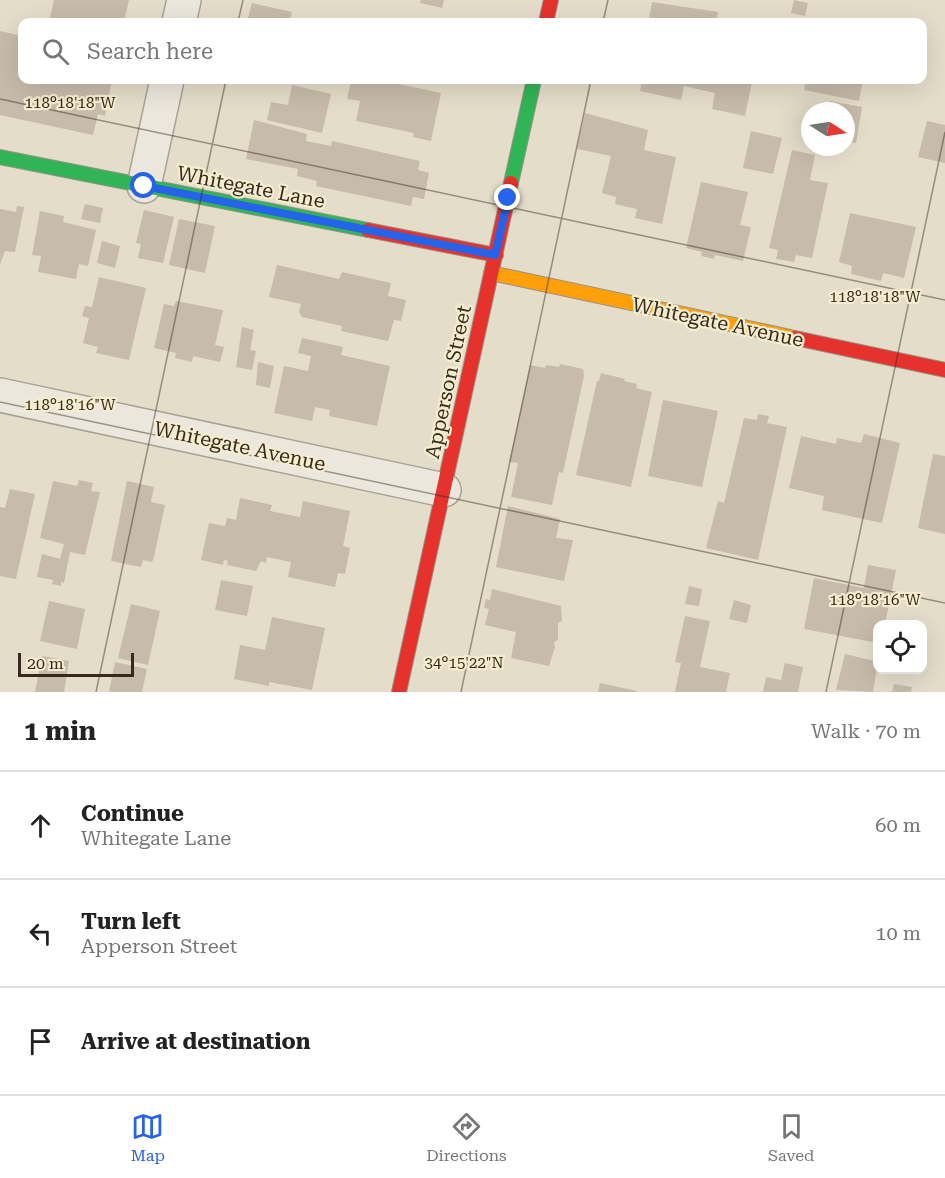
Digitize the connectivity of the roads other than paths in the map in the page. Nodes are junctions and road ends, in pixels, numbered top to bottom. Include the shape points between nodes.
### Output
1 (184, 0) edge
2 (550, 0) edge
3 (180, 18) edge
4 (547, 18) edge
5 (166, 84) edge
6 (533, 84) edge
7 (0, 157) edge
8 (144, 186) junction
9 (495, 255) junction
10 (491, 273) junction
11 (945, 370) edge
12 (0, 395) edge
13 (444, 490) junction
14 (399, 692) edge

1 - 3 street
2 - 4 street
5 - 8 street
6 - 9 street, Apperson Street
7 - 8 street, Whitegate Lane
8 - 9 street, Whitegate Lane
9 - 10 street, Apperson Street
10 - 11 street, Whitegate Avenue
10 - 13 street, Apperson Street
12 - 13 street, Whitegate Avenue
13 - 14 street, Apperson Street

